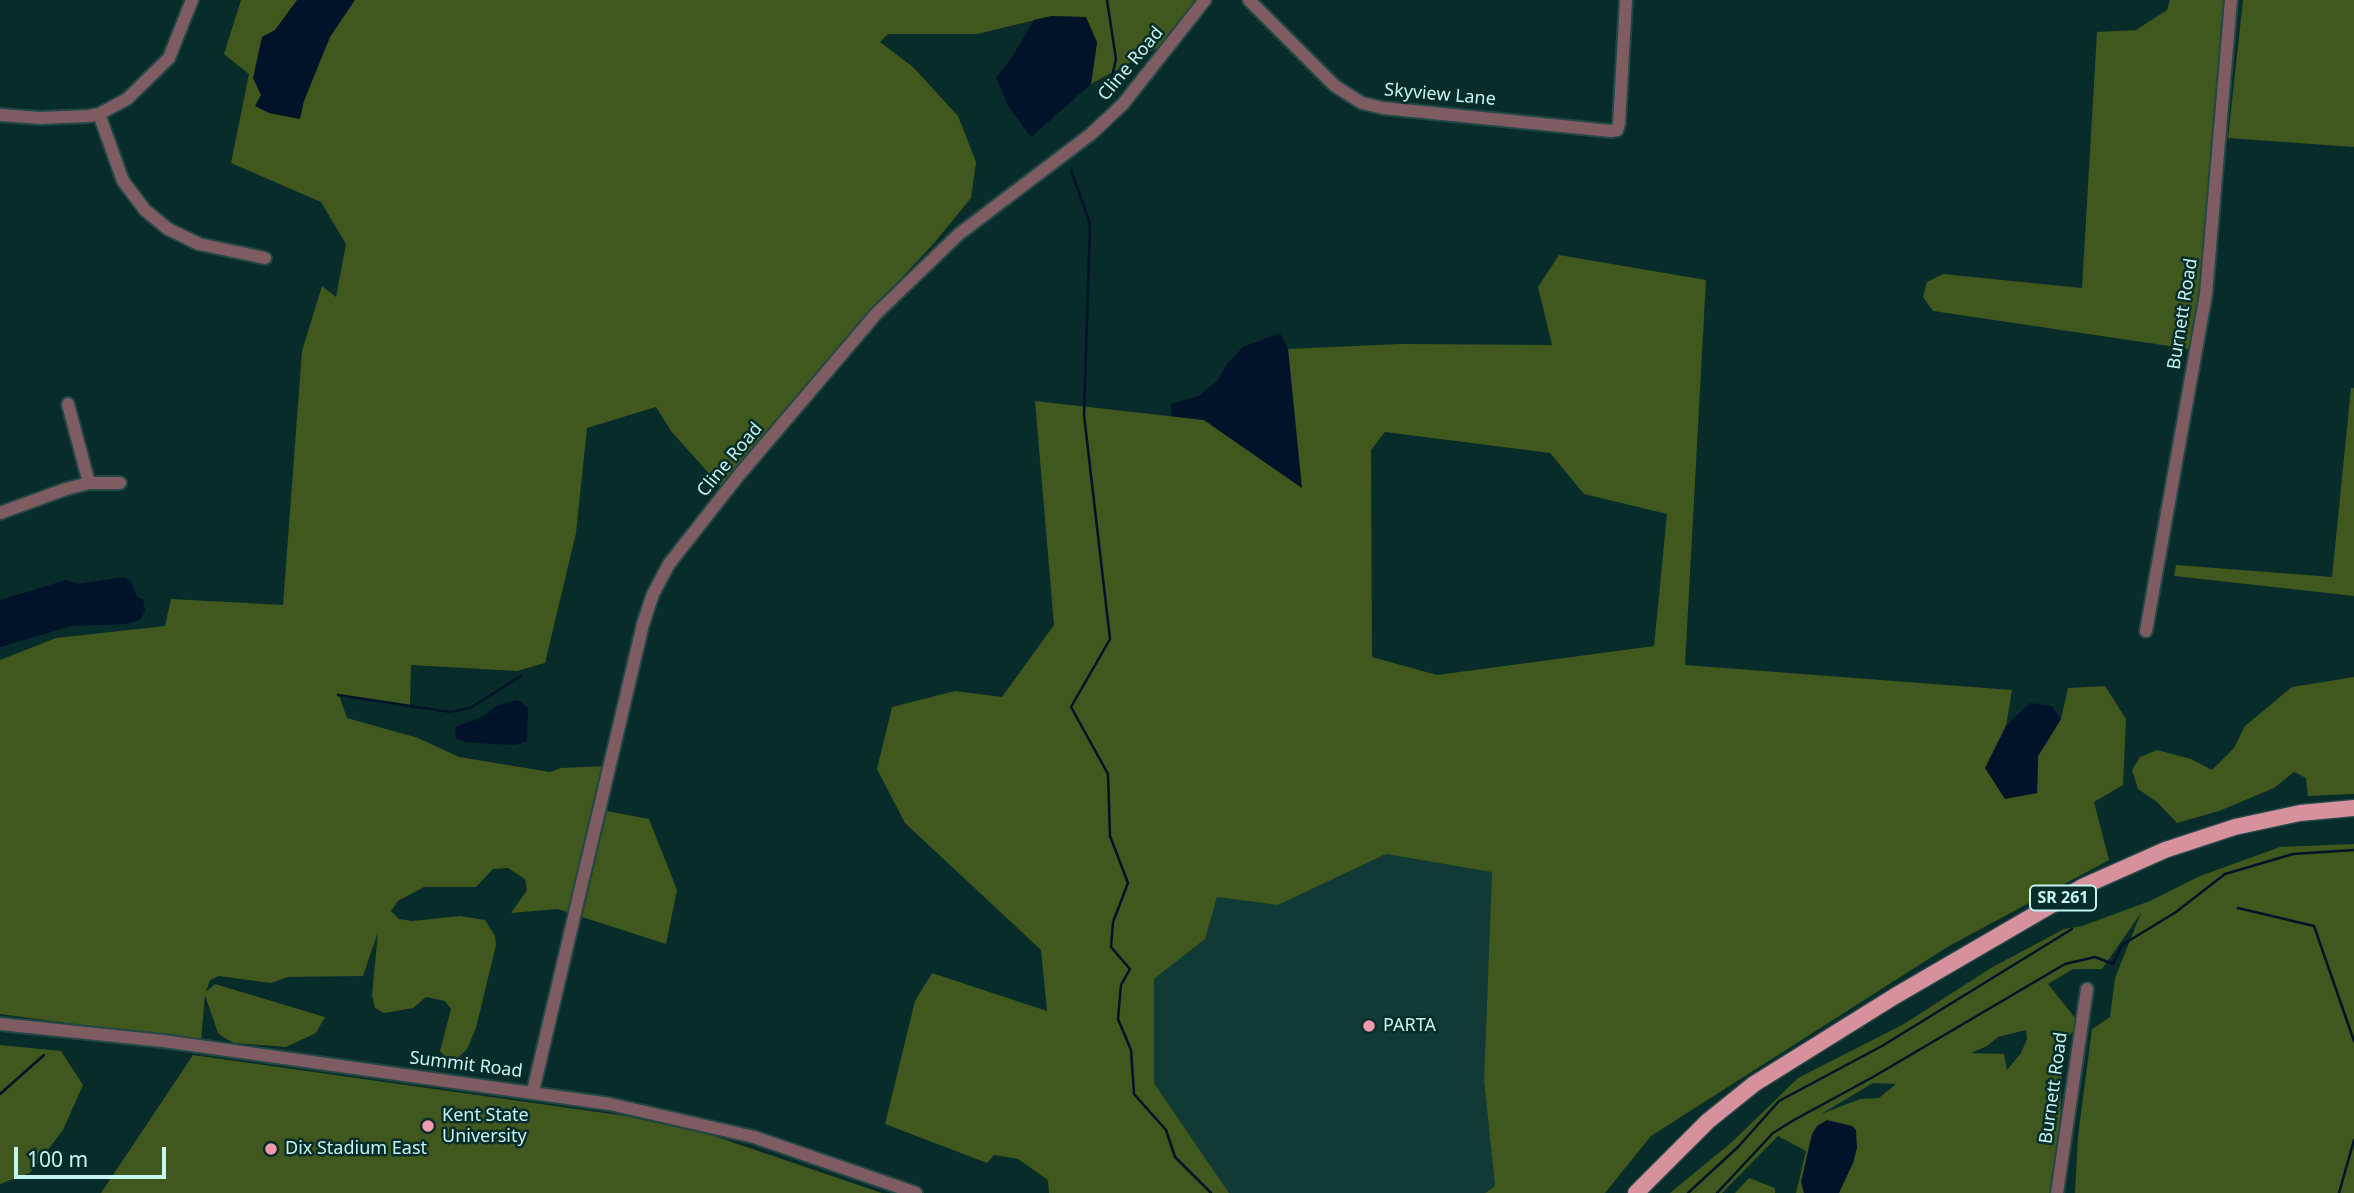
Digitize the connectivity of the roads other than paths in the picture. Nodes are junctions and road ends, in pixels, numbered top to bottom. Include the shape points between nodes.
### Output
1 (192, 0) edge
2 (1205, 0) edge
3 (1249, 0) edge
4 (1626, 0) edge
5 (2231, 0) edge
6 (99, 114) junction
7 (0, 115) edge
8 (265, 258) dead end
9 (68, 404) dead end
10 (89, 483) junction
11 (120, 483) dead end
12 (0, 513) edge
13 (2146, 631) dead end
14 (2354, 808) edge
15 (2087, 989) dead end
16 (0, 1024) edge
17 (533, 1091) junction
18 (916, 1193) edge
19 (1636, 1193) edge
20 (2057, 1193) edge

1 - 6 street via 169,58 127,99
2 - 17 street, Cline Road via 1123,104 959,234 876,314 669,564 645,617
3 - 4 street, Skyview Lane via 1335,86 1371,106 1611,131 1618,130 1619,124
5 - 13 street, Burnett Road via 2206,294
6 - 7 street
6 - 8 street via 123,181 145,210 199,244
9 - 10 street
10 - 11 street
10 - 12 street
14 - 19 main road, SR 261 via 2235,827 2165,850 2084,886 1773,1071 1708,1121
15 - 20 street, Burnett Road
16 - 17 street, Summit Road
17 - 18 street, Summit Road via 654,1112 729,1131

